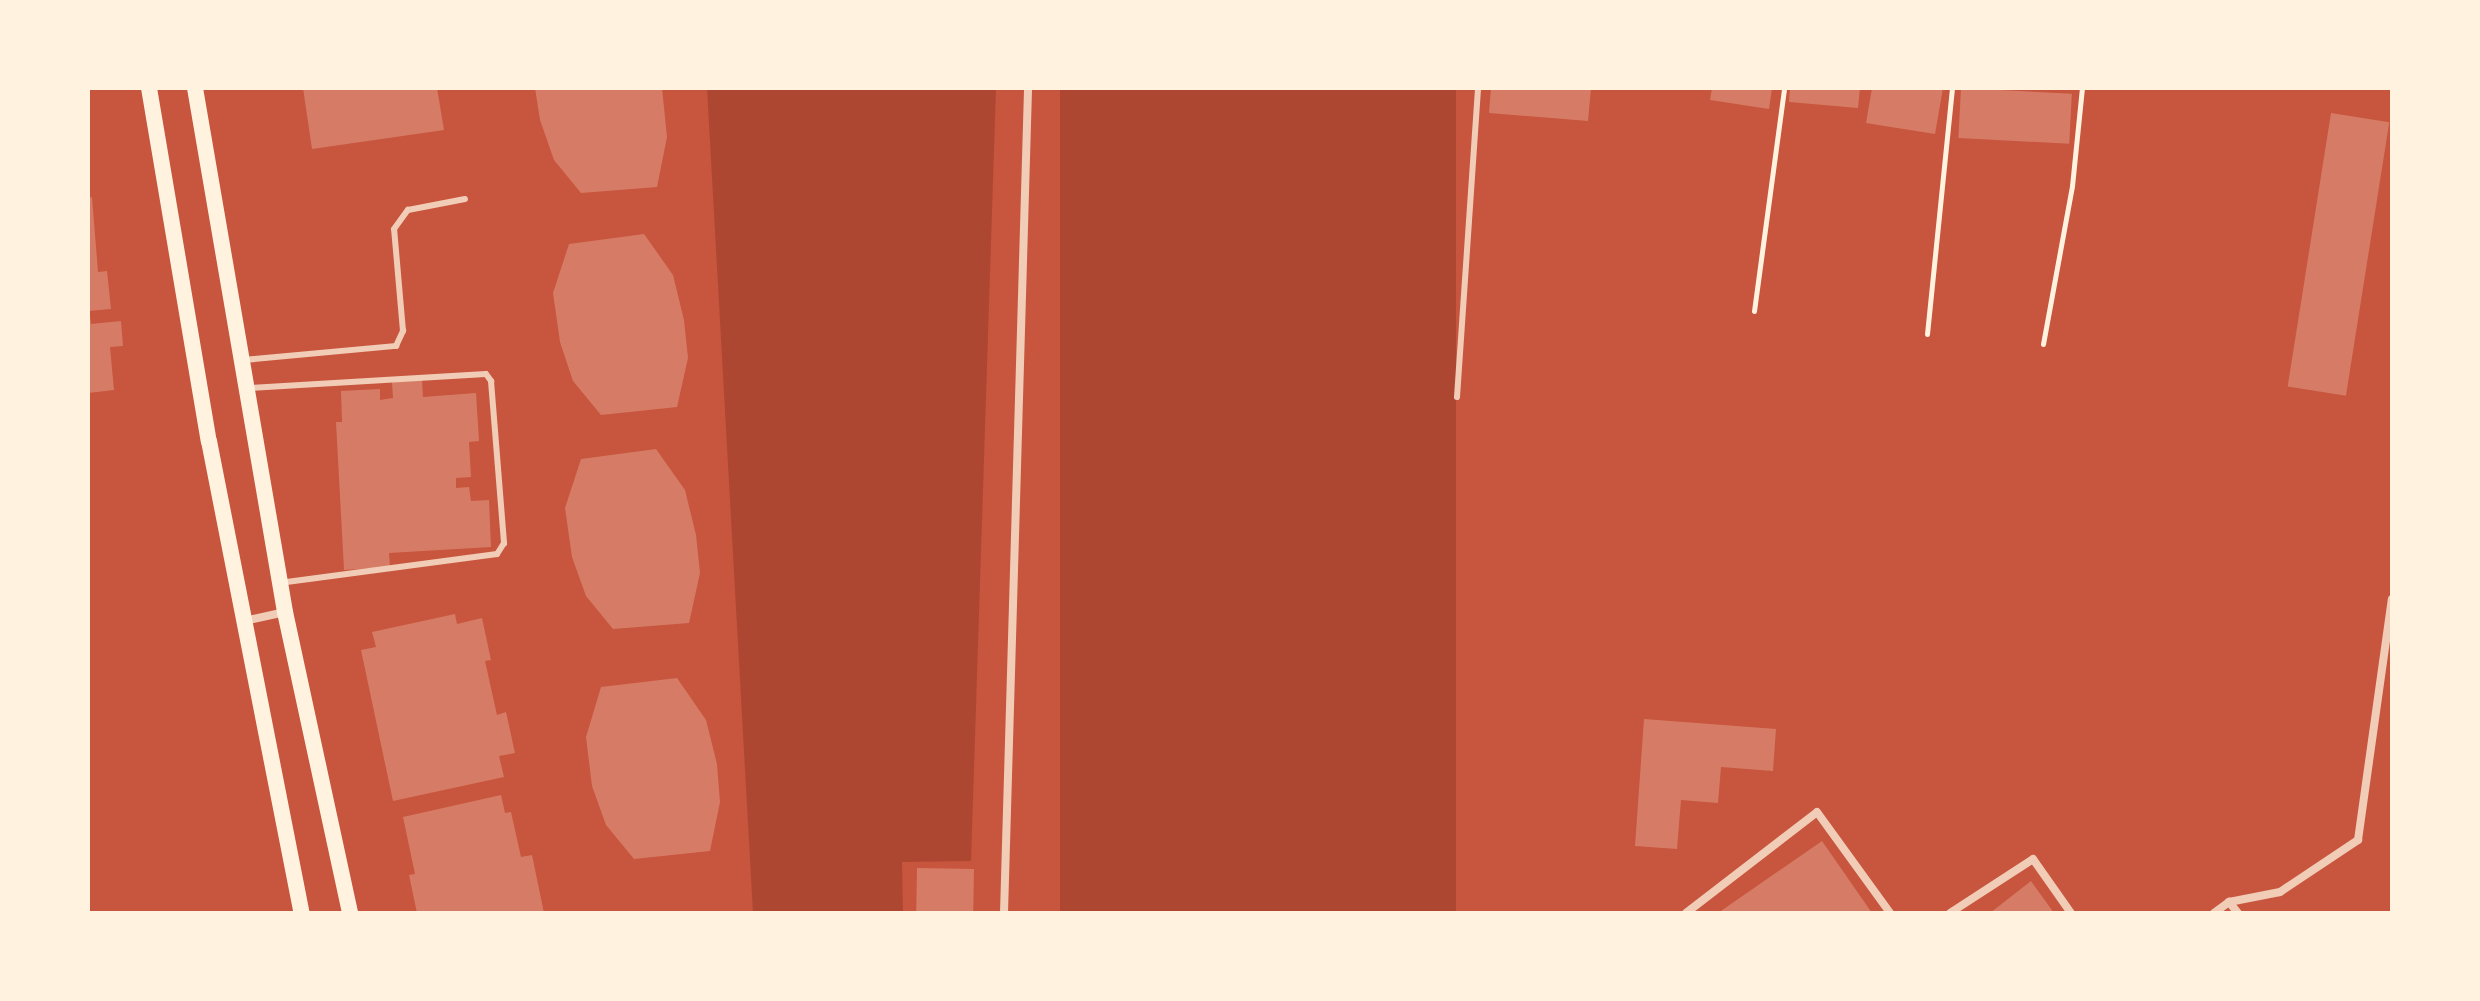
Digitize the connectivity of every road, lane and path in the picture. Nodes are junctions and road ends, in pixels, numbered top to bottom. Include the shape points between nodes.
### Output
1 (149, 88) edge
2 (195, 88) edge
3 (1028, 88) edge
4 (1478, 88) edge
5 (1784, 88) edge
6 (1952, 88) edge
7 (2082, 88) edge
8 (465, 199) dead end
9 (1754, 311) dead end
10 (1927, 334) dead end
11 (2043, 344) dead end
12 (240, 360) junction
13 (245, 388) junction
14 (1457, 397) dead end
15 (279, 584) junction
16 (2392, 599) edge
17 (285, 612) junction
18 (244, 621) junction
19 (2229, 902) junction
20 (302, 913) edge
21 (350, 913) edge
22 (1004, 913) edge
23 (1686, 913) edge
24 (1890, 913) edge
25 (1950, 913) edge
26 (2071, 913) edge
27 (2214, 913) edge
28 (2238, 913) edge

1 - 18 main road
2 - 12 main road
3 - 22 street
4 - 14 lane
5 - 9 path
6 - 10 path
7 - 11 path via 2072,186
8 - 12 lane via 408,210 394,229 403,331 396,346
12 - 13 main road
13 - 15 main road
13 - 15 lane via 486,374 491,381 504,543 497,554
15 - 17 main road
16 - 19 street via 2358,840 2280,892
17 - 18 street
17 - 21 main road
18 - 20 main road
19 - 27 street
19 - 28 street
23 - 24 street via 1817,812
25 - 26 street via 2033,859

